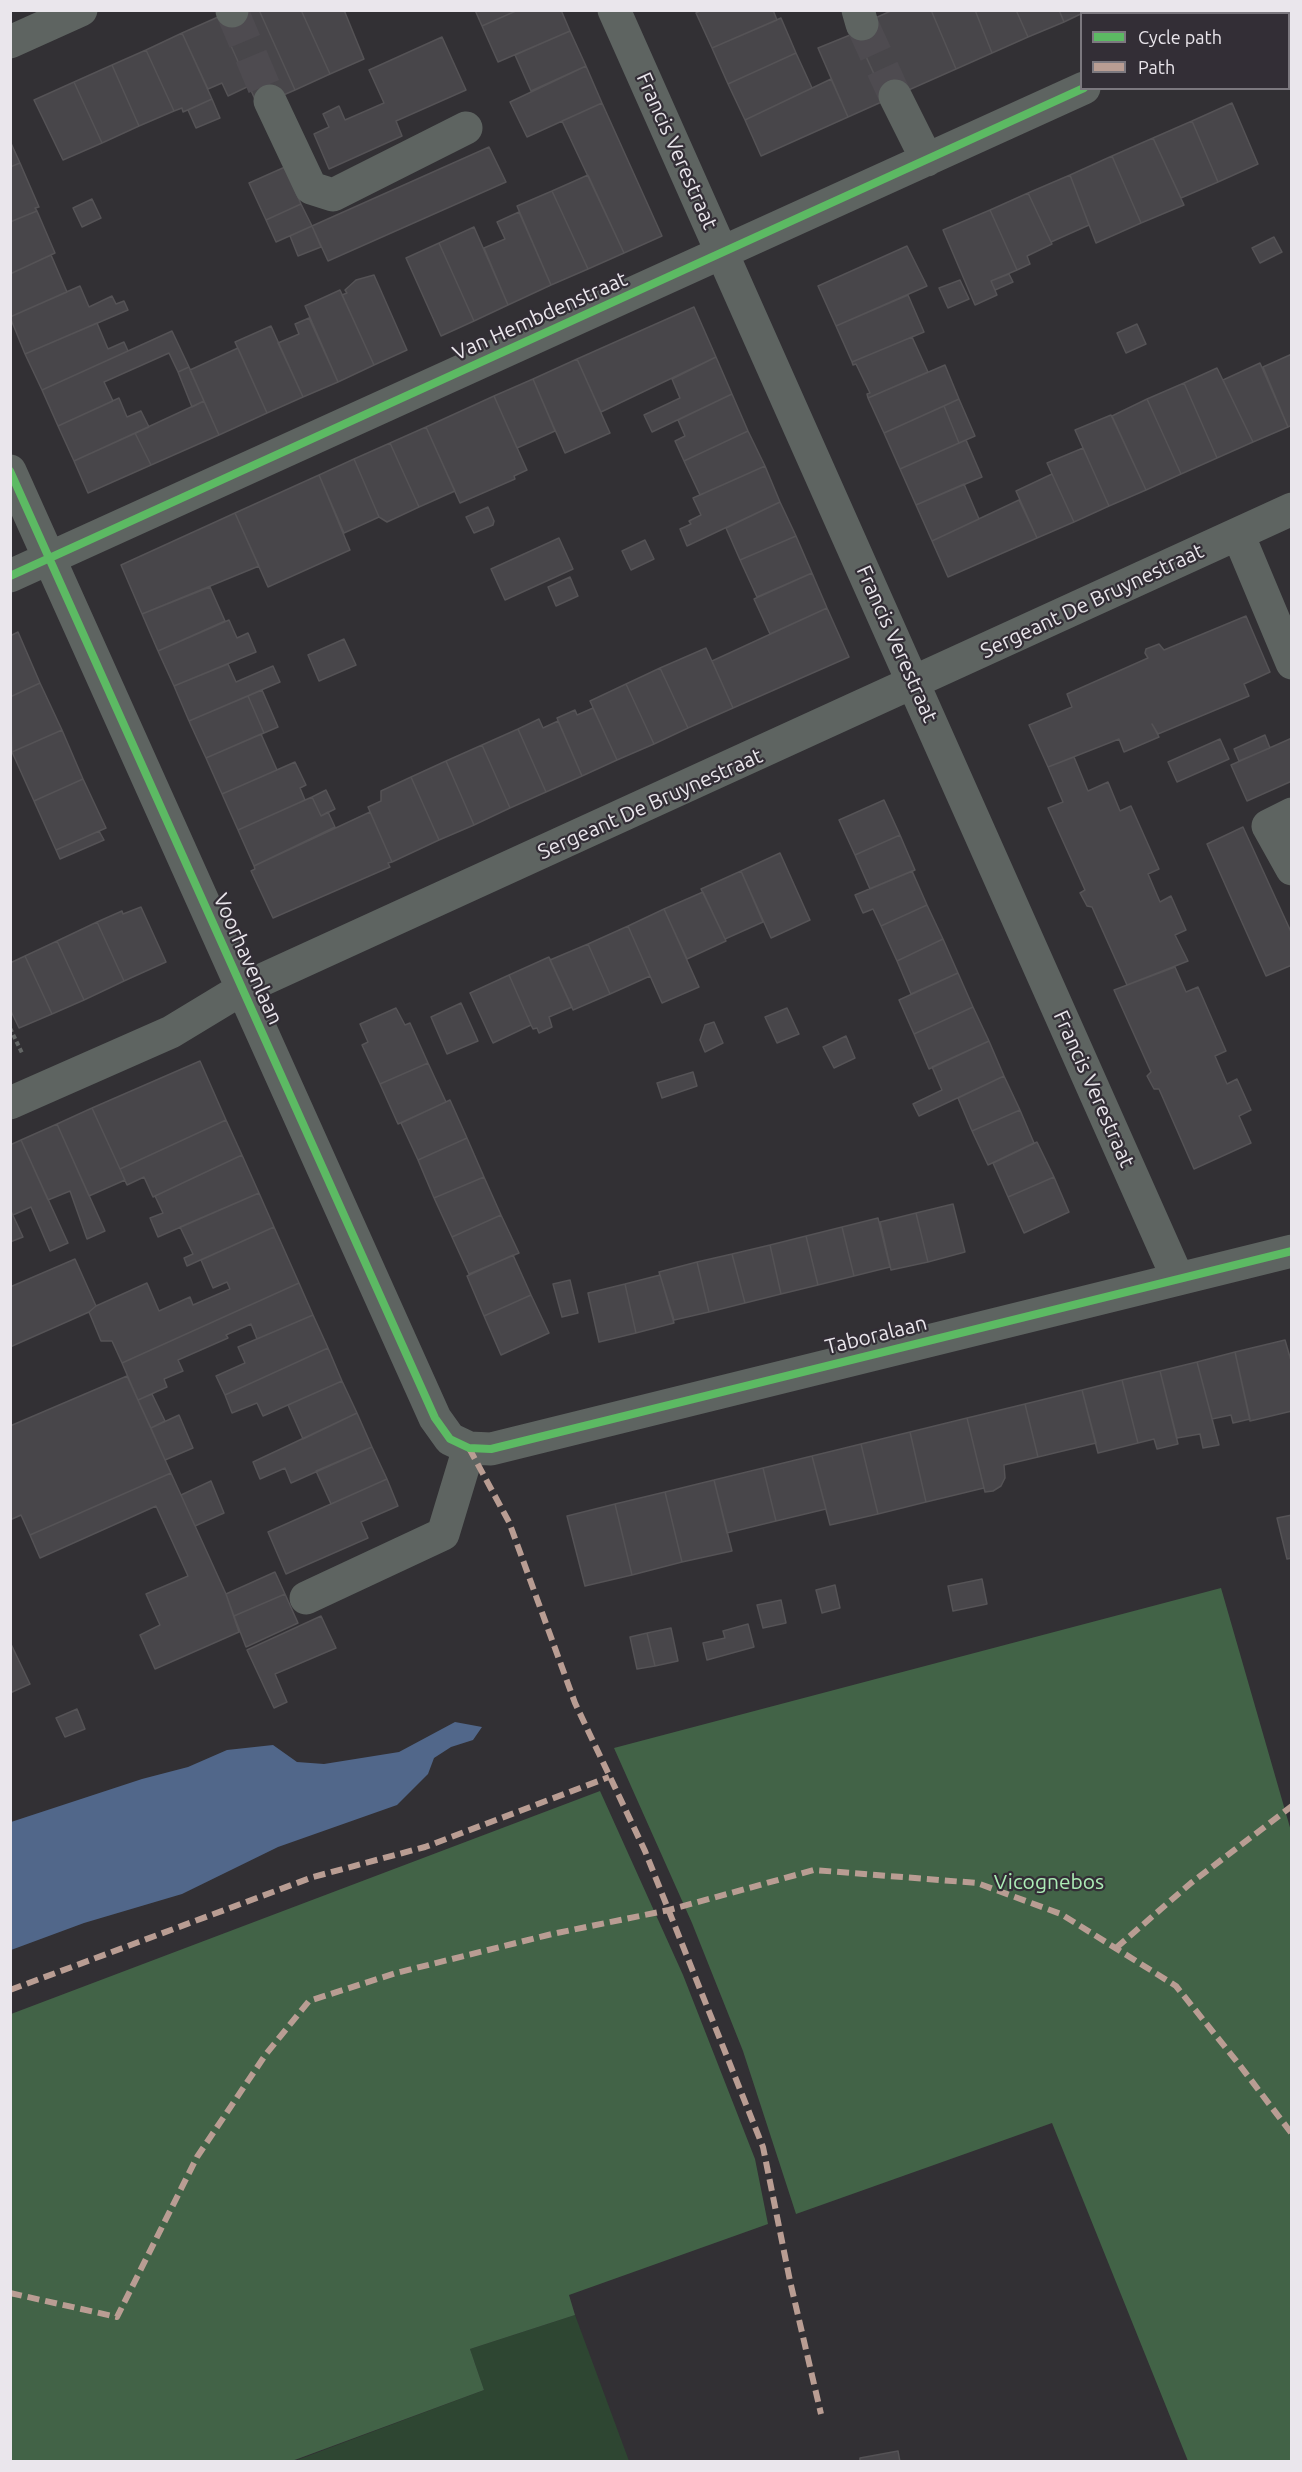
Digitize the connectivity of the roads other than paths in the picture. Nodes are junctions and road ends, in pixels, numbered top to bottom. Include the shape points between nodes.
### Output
1 (81, 10) edge
2 (614, 10) edge
3 (10, 42) edge
4 (1080, 90) edge
5 (895, 96) tunnel mouth
6 (270, 101) tunnel mouth
7 (466, 128) dead end
8 (927, 160) junction
9 (722, 253) junction
10 (10, 471) edge
11 (1292, 509) edge
12 (1238, 534) junction
13 (49, 558) junction
14 (10, 576) edge
15 (1292, 663) edge
16 (915, 683) junction
17 (1292, 814) edge
18 (1292, 869) edge
19 (242, 989) junction
20 (10, 1103) edge
21 (1292, 1251) edge
22 (1178, 1279) junction
23 (469, 1448) junction
24 (306, 1598) dead end

1 - 3 street
2 - 9 street, Francis Verestraat
4 - 8 street, Van Hembdenstraat
5 - 8 street
6 - 7 street via 311,188 333,195
8 - 9 street, Van Hembdenstraat
9 - 13 street, Van Hembdenstraat
9 - 16 street, Francis Verestraat
10 - 13 street, Voorhavenlaan
11 - 12 street, Sergeant De Bruynestraat
12 - 15 street
12 - 16 street, Sergeant De Bruynestraat
13 - 14 street, Van Hembdenstraat
13 - 19 street, Voorhavenlaan
16 - 19 street, Sergeant De Bruynestraat
16 - 22 street, Francis Verestraat
17 - 18 street via 1268,826
19 - 20 street, Sergeant De Bruynestraat via 171,1032
19 - 23 street, Voorhavenlaan via 435,1418 450,1439
21 - 22 street, Taboralaan
22 - 23 street, Taboralaan via 491,1449
23 - 24 street via 443,1534

